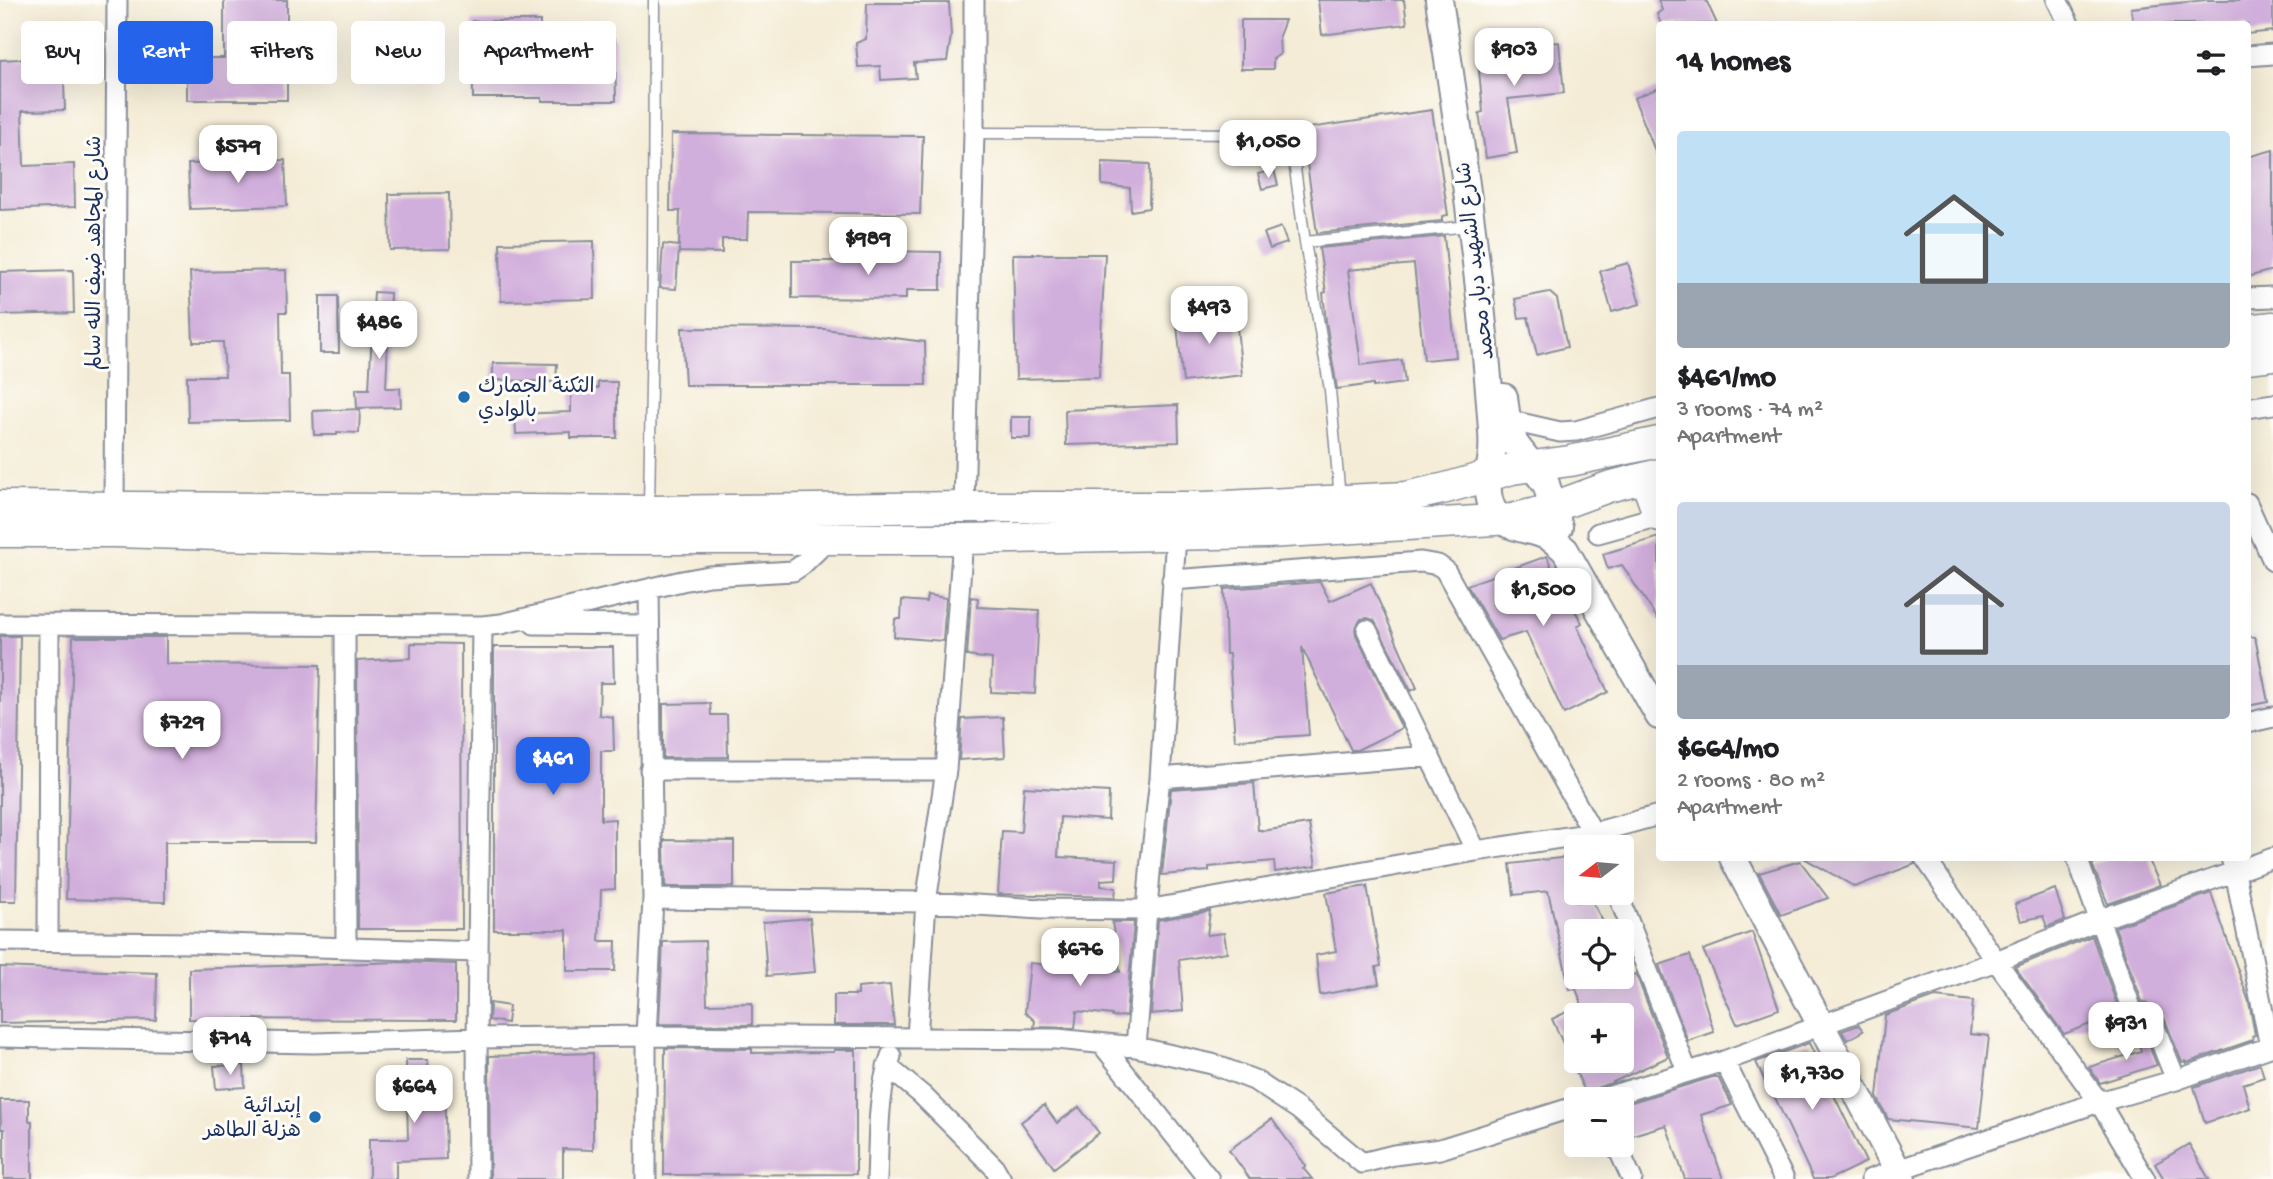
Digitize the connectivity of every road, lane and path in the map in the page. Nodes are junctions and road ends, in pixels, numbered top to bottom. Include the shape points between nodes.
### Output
1 (117, 0) edge
2 (654, 0) edge
3 (974, 0) edge
4 (1439, 0) edge
5 (1451, 0) edge
6 (2057, 0) edge
7 (2067, 21) edge
8 (2273, 54) edge
9 (2251, 57) edge
10 (974, 133) junction
11 (1470, 226) junction
12 (1305, 242) junction
13 (2273, 297) edge
14 (2251, 298) edge
15 (1488, 316) junction
16 (2273, 327) edge
17 (2251, 330) edge
18 (2273, 355) edge
19 (2251, 358) edge
20 (2273, 404) edge
21 (2251, 407) edge
22 (1656, 409) edge
23 (1507, 421) junction
24 (1656, 443) edge
25 (1531, 466) junction
26 (1488, 475) junction
27 (1652, 476) edge
28 (1656, 499) edge
29 (1340, 501) junction
30 (0, 506) edge
31 (114, 506) junction
32 (964, 507) junction
33 (1554, 507) junction
34 (649, 512) junction
35 (2251, 512) edge
36 (1656, 517) edge
37 (1500, 519) junction
38 (0, 532) edge
39 (1598, 533) dead end
40 (1176, 536) junction
41 (830, 538) junction
42 (963, 539) junction
43 (1565, 550) junction
44 (2273, 561) edge
45 (1172, 580) junction
46 (649, 589) junction
47 (0, 624) edge
48 (49, 625) junction
49 (492, 625) junction
50 (649, 625) junction
51 (345, 626) junction
52 (1367, 630) dead end
53 (1656, 711) edge
54 (2273, 717) edge
55 (2251, 722) edge
56 (1430, 756) junction
57 (650, 770) junction
58 (946, 770) junction
59 (1160, 778) junction
60 (1656, 816) edge
61 (1593, 835) edge
62 (1609, 835) edge
63 (1564, 843) edge
64 (1476, 850) junction
65 (2273, 858) edge
66 (1735, 861) edge
67 (1927, 861) edge
68 (2078, 861) edge
69 (2233, 865) edge
70 (653, 899) junction
71 (926, 902) junction
72 (1621, 905) edge
73 (1147, 910) junction
74 (2101, 919) junction
75 (0, 941) edge
76 (48, 941) junction
77 (346, 948) junction
78 (478, 952) junction
79 (1996, 961) junction
80 (1822, 1025) junction
81 (646, 1036) junction
82 (0, 1037) edge
83 (477, 1038) junction
84 (907, 1038) junction
85 (1102, 1044) junction
86 (1136, 1047) junction
87 (2272, 1049) edge
88 (1724, 1061) junction
89 (887, 1066) junction
90 (1687, 1071) junction
91 (2176, 1080) junction
92 (1634, 1088) edge
93 (2098, 1102) junction
94 (1564, 1110) edge
95 (1622, 1157) edge
96 (1362, 1163) junction
97 (1900, 1175) edge
98 (478, 1179) edge
99 (646, 1179) edge
100 (877, 1179) edge
101 (1001, 1179) edge
102 (1209, 1179) edge
103 (1374, 1179) edge
104 (1632, 1179) edge
105 (1784, 1179) edge
106 (1871, 1179) edge
107 (2145, 1179) edge

1 - 31 street, شارع المجاهد ضيف الله سالم
2 - 34 lane
3 - 10 street
4 - 11 street, شارع الشهيد دبار محمد
5 - 15 street, شارع الشهيد دبار محمد
6 - 7 street
8 - 9 street
10 - 12 lane via 1283,135 1293,154
10 - 32 street
11 - 12 lane
11 - 15 street, شارع الشهيد دبار محمد
12 - 29 lane via 1330,390
13 - 14 street
15 - 23 street, شارع الشهيد دبار محمد
15 - 26 street, شارع الشهيد دبار محمد via 1492,425
16 - 17 main road
18 - 19 main road
20 - 21 street
22 - 23 street via 1576,431
23 - 25 street, شارع الشهيد دبار محمد via 1515,444
24 - 25 main road
25 - 26 main road
25 - 33 street, شارع الشهيد دبار محمد via 1546,484
26 - 29 main road via 1406,497
26 - 37 street, شارع الشهيد دبار محمد via 1490,503
27 - 28 main road
27 - 33 main road
29 - 32 main road via 1205,507
30 - 31 main road
31 - 34 main road
32 - 34 main road
33 - 37 main road
33 - 43 street, شارع الشهيد دبار محمد
35 - 44 street
36 - 39 street
37 - 40 main road
37 - 43 street via 1517,529 1542,534
38 - 41 main road via 365,539
40 - 42 main road
40 - 45 street
41 - 42 main road
41 - 46 street via 793,571 709,576
42 - 58 street
43 - 53 street, شارع الشهيد دبار محمد
45 - 59 street
45 - 61 street via 1422,562 1438,565 1445,570
46 - 49 street
46 - 50 street
47 - 48 street
48 - 51 street
48 - 76 street
49 - 50 street
49 - 51 street
49 - 78 street
50 - 57 street
51 - 77 street
52 - 56 street
54 - 55 street
56 - 59 street
56 - 64 street
57 - 58 street
57 - 70 street
58 - 71 street
59 - 73 street
60 - 62 street
63 - 64 street
64 - 73 street
65 - 69 street
66 - 80 street
67 - 79 street
68 - 74 street
69 - 74 street
69 - 87 street
70 - 71 street
70 - 81 street
71 - 73 street
71 - 84 street
72 - 90 street
73 - 86 street
74 - 79 street
74 - 91 street via 2132,1010 2152,1020
75 - 76 street
76 - 77 street
77 - 78 street
78 - 83 street
79 - 80 street
79 - 93 street
80 - 88 street
80 - 97 street
81 - 83 street
81 - 84 street
81 - 99 street
82 - 83 street via 314,1043
83 - 98 street
84 - 85 street via 1057,1039
84 - 89 street
85 - 86 street
85 - 102 street
86 - 96 street via 1212,1064 1254,1080 1298,1109
87 - 91 street
88 - 90 street
88 - 105 street
89 - 100 street via 880,1097
89 - 101 street via 922,1095
90 - 92 street
91 - 93 street
93 - 97 street
93 - 107 street
94 - 96 street via 1440,1149
95 - 104 street
96 - 103 street
97 - 106 street

